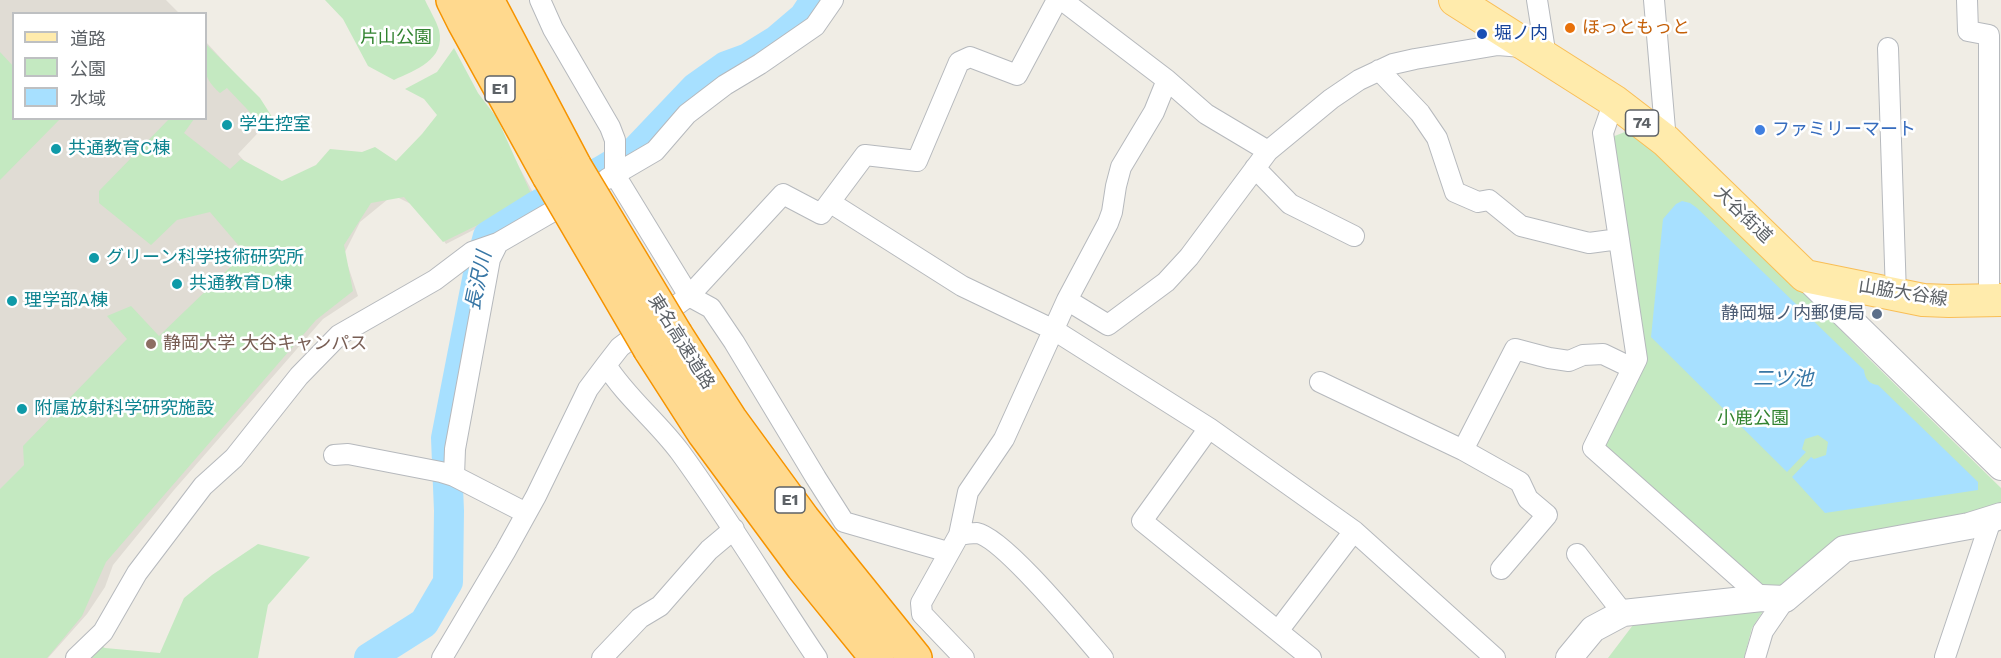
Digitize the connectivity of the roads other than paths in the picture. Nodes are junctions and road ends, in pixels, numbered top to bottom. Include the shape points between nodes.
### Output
1 (453, 0) edge
2 (487, 0) edge
3 (540, 0) edge
4 (833, 0) edge
5 (1058, 0) edge
6 (1062, 0) edge
7 (1455, 0) edge
8 (1537, 0) edge
9 (1654, 0) edge
10 (1967, 0) edge
11 (1888, 48) dead end
12 (1539, 52) junction
13 (1379, 70) junction
14 (1167, 80) junction
15 (1614, 101) junction
16 (1666, 141) junction
17 (1268, 151) junction
18 (1255, 168) junction
19 (562, 172) junction
20 (615, 174) junction
21 (831, 203) junction
22 (1354, 236) dead end
23 (1619, 239) junction
24 (498, 244) junction
25 (1806, 276) junction
26 (1896, 295) junction
27 (688, 296) junction
28 (1067, 300) junction
29 (1995, 300) edge
30 (1054, 330) junction
31 (663, 342) junction
32 (606, 365) junction
33 (1632, 368) junction
34 (1320, 382) dead end
35 (1209, 428) junction
36 (1463, 450) junction
37 (334, 455) dead end
38 (2001, 467) edge
39 (449, 475) junction
40 (526, 513) junction
41 (1996, 518) edge
42 (734, 529) junction
43 (1354, 531) junction
44 (959, 535) junction
45 (948, 552) junction
46 (1577, 554) dead end
47 (1501, 568) dead end
48 (1773, 598) junction
49 (1623, 613) junction
50 (1278, 631) junction
51 (1945, 657) edge
52 (75, 658) edge
53 (442, 658) edge
54 (602, 658) edge
55 (817, 658) edge
56 (877, 658) edge
57 (915, 658) edge
58 (964, 658) edge
59 (1103, 658) edge
60 (1311, 658) edge
61 (1495, 658) edge
62 (1569, 658) edge
63 (1755, 658) edge

1 - 19 highway, 東名高速道路 / E1
2 - 19 highway, 東名高速道路 / E1
3 - 20 street via 610,127 615,140
4 - 20 street via 815,26 724,85 687,114 655,151
5 - 21 street via 1017,75 970,57 959,63 917,161 865,155
6 - 14 street
7 - 12 main road, 大谷街道 / 74
8 - 12 street
9 - 16 street
10 - 29 street via 1968,32 1989,35
11 - 26 street
12 - 13 street via 1498,45 1415,59
12 - 15 main road, 大谷街道 / 74
13 - 17 street via 1331,99
13 - 23 street via 1420,113 1437,138 1455,192 1478,202 1489,200 1521,226 1589,243
14 - 17 street via 1206,114
14 - 28 street via 1121,168 1112,212
15 - 16 main road, 大谷街道 / 74
15 - 23 street via 1603,133
16 - 25 main road, 大谷街道 / 74
17 - 18 street
18 - 22 street via 1290,204
18 - 28 street via 1166,282 1108,325
19 - 31 highway, 東名高速道路 / E1, bridge
20 - 24 street
20 - 27 street
21 - 27 street via 821,214 783,194
21 - 30 street via 962,286
23 - 33 street via 1637,359
24 - 39 street via 490,259
24 - 52 street via 472,252 435,279 339,335 299,376 234,458 203,486 137,573 103,632
25 - 26 main road, 山脇大谷線
25 - 38 street, 大谷街道
26 - 29 main road, 山脇大谷線 via 1940,301
27 - 32 street via 620,347
27 - 45 street via 711,308 844,522
28 - 30 street
30 - 35 street
30 - 44 street via 1004,439 968,492
31 - 56 highway, 東名高速道路 / E1 via 704,433 803,567
31 - 57 highway, 東名高速道路 / E1 via 730,419 803,519
32 - 40 street via 588,389
32 - 42 street via 678,449
33 - 36 street via 1603,354 1583,355 1569,361 1515,349
33 - 48 street via 1593,448
34 - 36 street
35 - 43 street
35 - 50 street via 1142,521
36 - 47 street via 1520,482 1528,498 1546,515
37 - 39 street via 348,454
39 - 40 street
40 - 53 street
41 - 48 street via 1844,549
41 - 51 street
42 - 54 street via 709,550 660,606 640,618
42 - 55 street
43 - 50 street
43 - 61 street
44 - 45 street
44 - 59 street via 978,533 990,539 1029,573
45 - 58 street via 921,603 922,614
46 - 49 street
48 - 49 street
48 - 63 street
49 - 62 street via 1593,629
50 - 60 street

